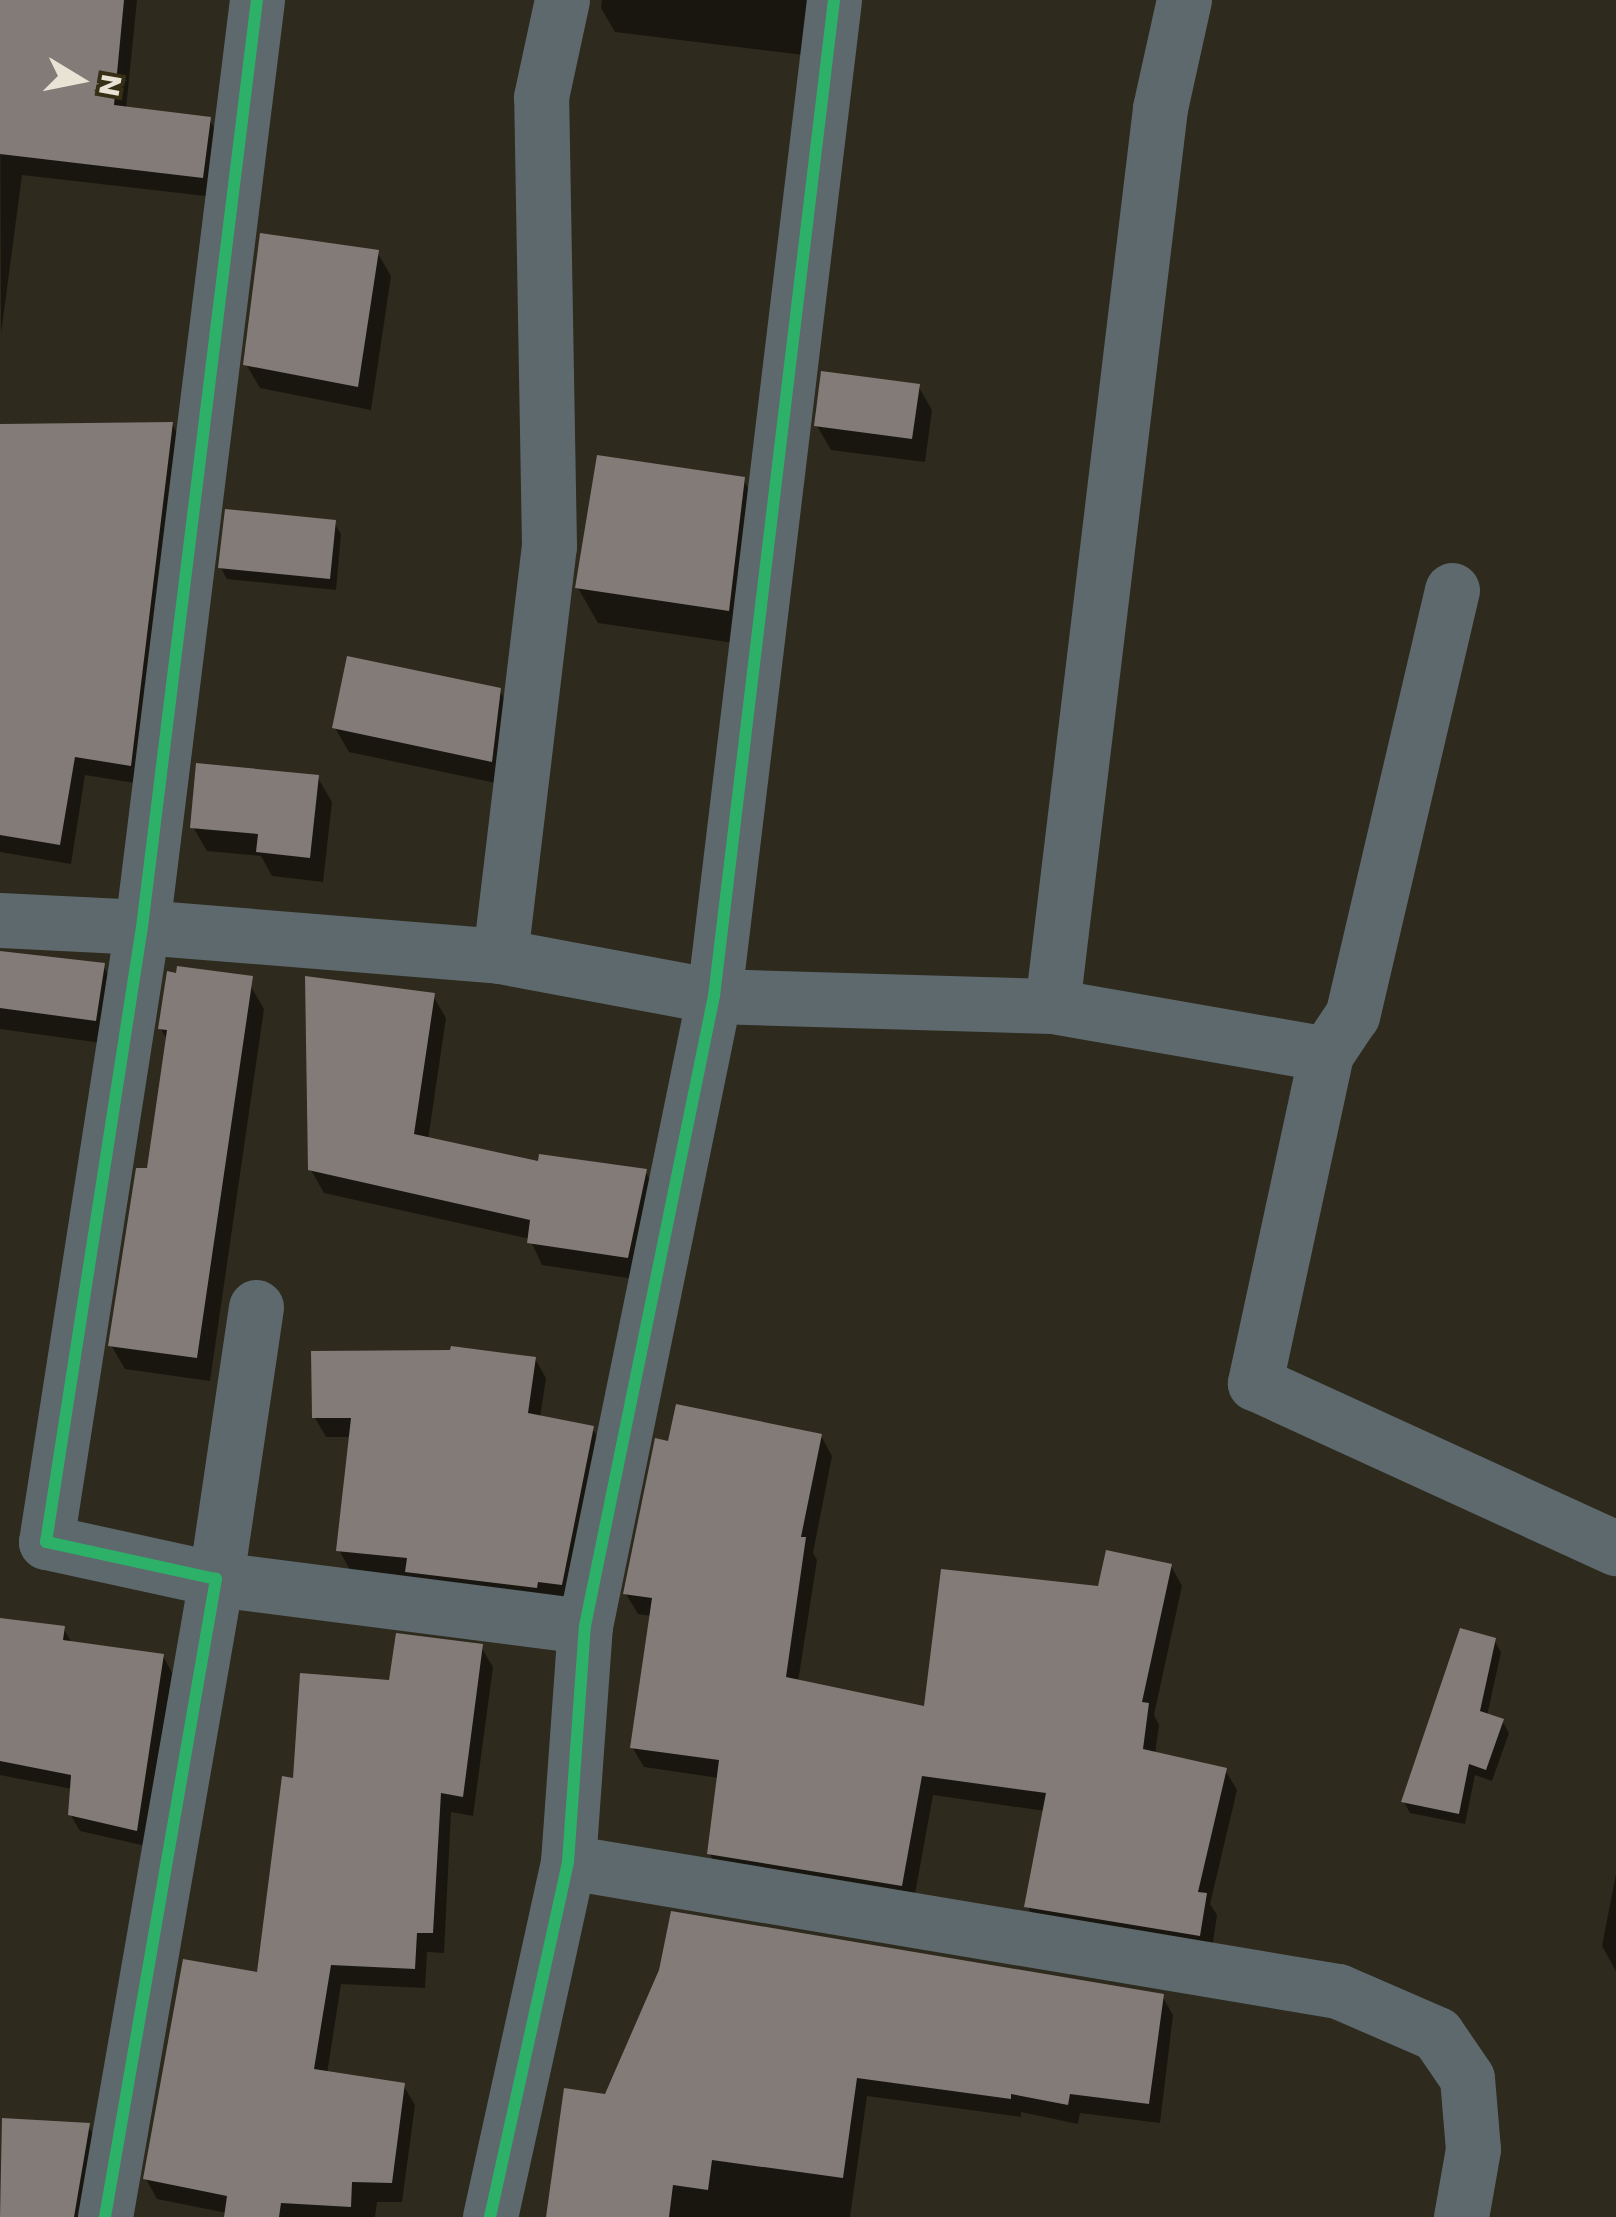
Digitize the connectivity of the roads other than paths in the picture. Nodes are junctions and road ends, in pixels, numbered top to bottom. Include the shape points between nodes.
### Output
1 (257, 0) edge
2 (562, 0) edge
3 (834, 0) edge
4 (1184, 0) edge
5 (1452, 590) dead end
6 (0, 920) edge
7 (142, 926) junction
8 (500, 956) junction
9 (714, 996) junction
10 (1052, 1006) junction
11 (1326, 1054) junction
12 (256, 1307) dead end
13 (1616, 1548) edge
14 (216, 1580) junction
15 (585, 1626) junction
16 (568, 1862) junction
17 (105, 2217) edge
18 (490, 2217) edge
19 (1461, 2217) edge

1 - 7 street
2 - 8 street via 540,97 549,546
3 - 9 street
4 - 10 street via 1160,108
5 - 11 street via 1352,1015
6 - 7 street
7 - 8 street
7 - 14 street via 46,1542
8 - 9 street
9 - 10 street
9 - 15 street
10 - 11 street
11 - 13 street via 1255,1383
12 - 14 street
14 - 15 street
14 - 17 street
15 - 16 street
16 - 18 street
16 - 19 street via 1338,1992 1437,2034 1467,2078 1473,2148

